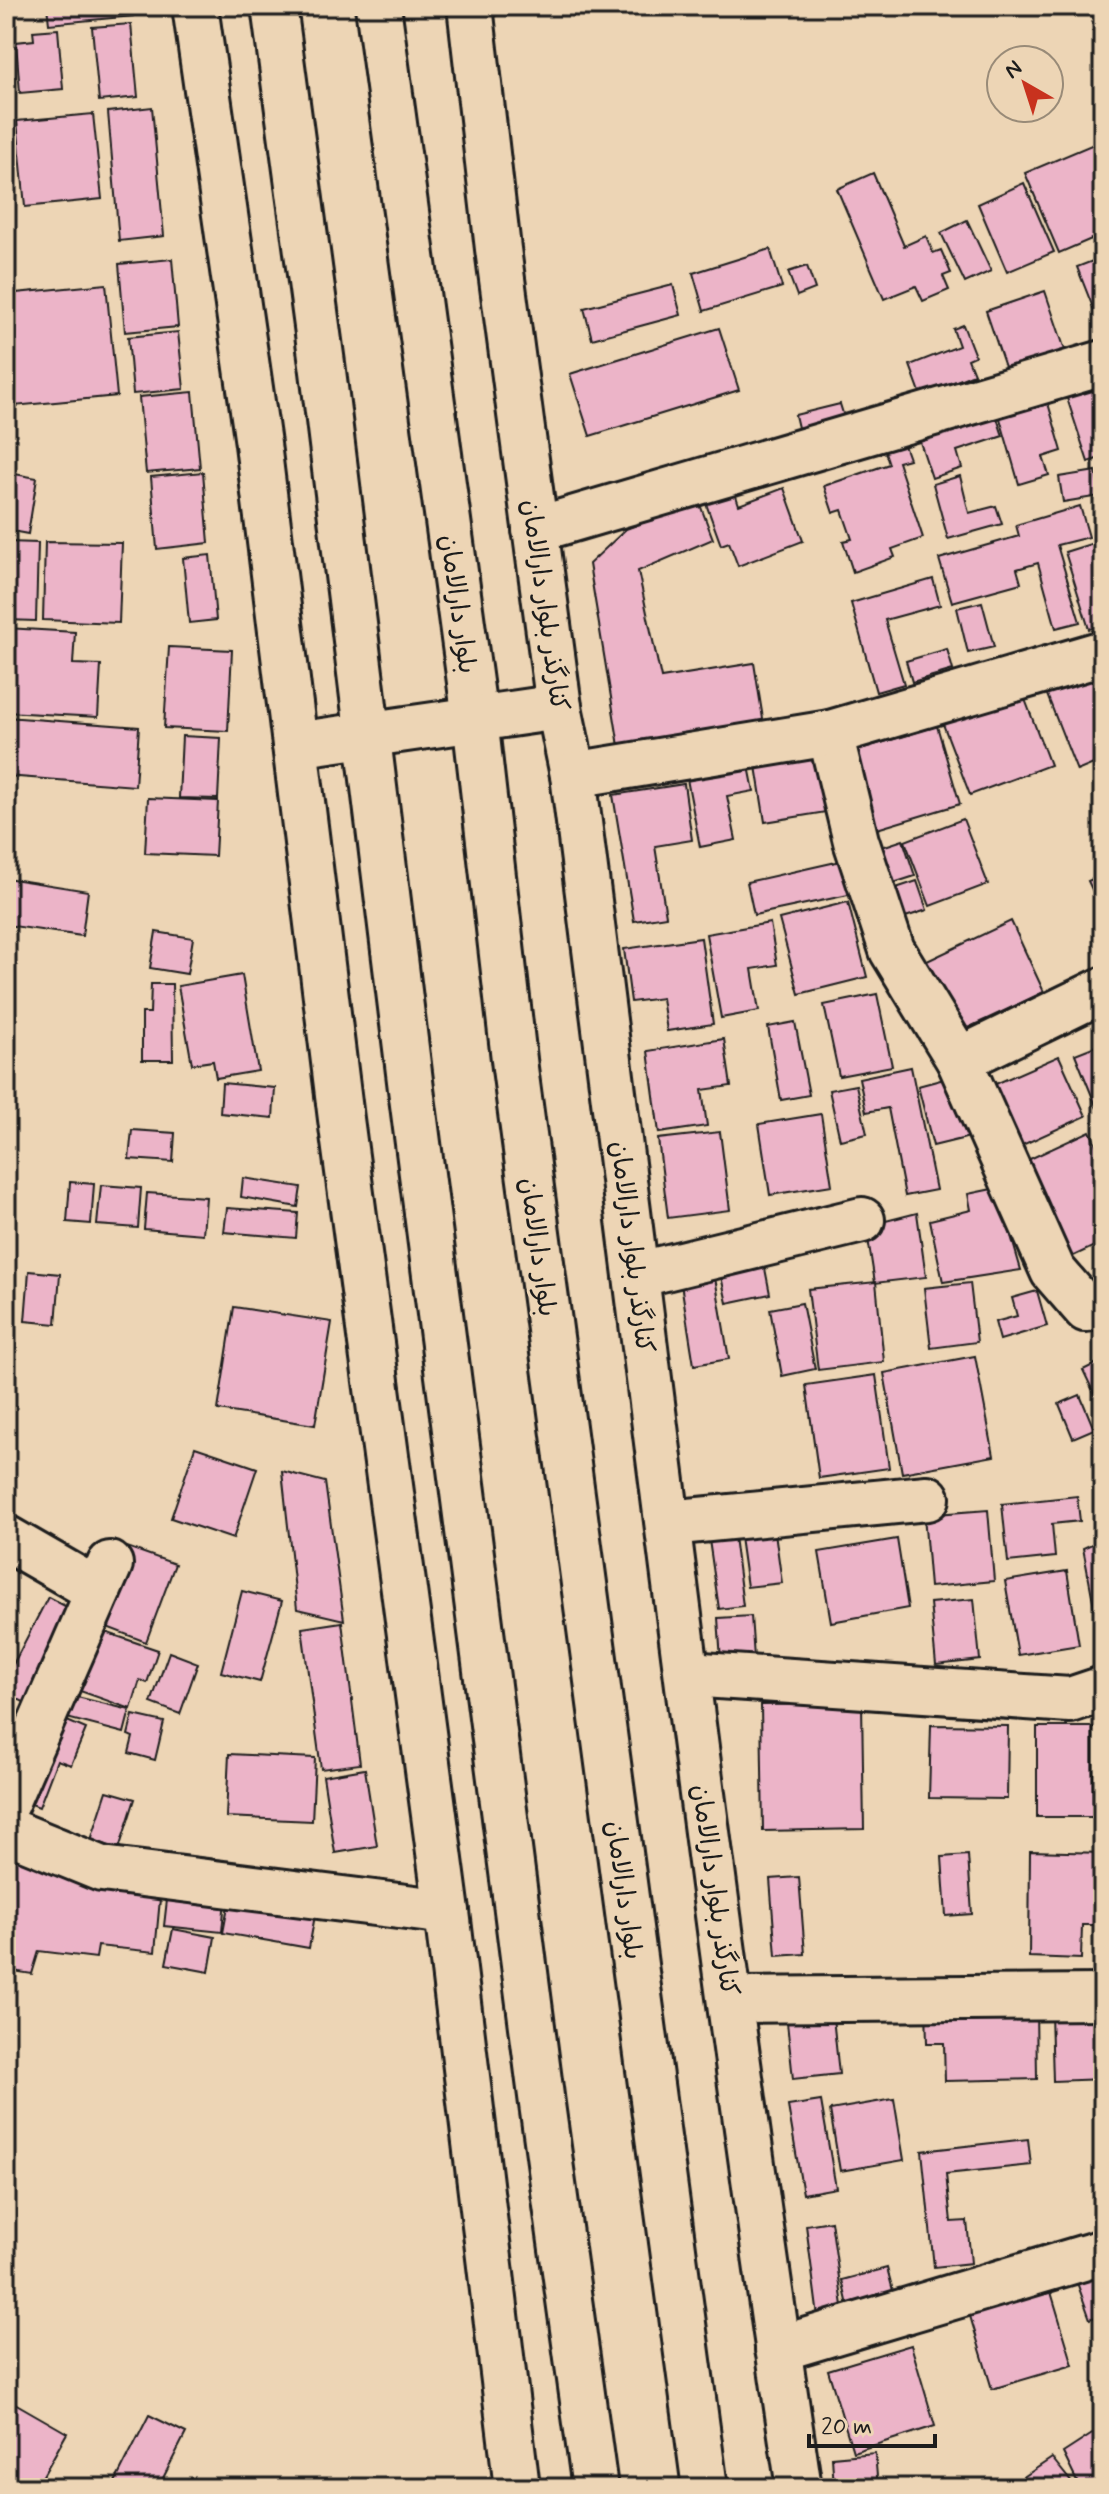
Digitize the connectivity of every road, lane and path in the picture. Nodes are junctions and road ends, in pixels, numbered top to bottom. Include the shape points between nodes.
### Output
1 (195, 6) edge
2 (274, 6) edge
3 (378, 6) edge
4 (470, 6) edge
5 (1103, 363) edge
6 (535, 530) junction
7 (1103, 653) edge
8 (559, 707) junction
9 (475, 719) junction
10 (830, 733) junction
11 (369, 734) junction
12 (295, 745) junction
13 (573, 775) junction
14 (1103, 990) edge
15 (959, 1060) junction
16 (862, 1220) dead end
17 (636, 1275) junction
18 (1103, 1306) edge
19 (927, 1498) dead end
20 (668, 1523) junction
21 (6, 1538) edge
22 (688, 1674) junction
23 (1103, 1689) edge
24 (10, 1783) edge
25 (6, 1830) edge
26 (447, 1912) junction
27 (1103, 1997) edge
28 (731, 2000) junction
29 (1103, 2252) edge
30 (778, 2349) junction
31 (517, 2488) edge
32 (595, 2488) edge
33 (705, 2488) edge
34 (799, 2488) edge

1 - 12 street
2 - 11 street
3 - 9 street, بلوار دارالامان
4 - 6 street, کنارگذر بلوار دارالامان
5 - 6 street
6 - 8 street, کنارگذر بلوار دارالامان
7 - 10 street
8 - 9 street
8 - 13 street, کنارگذر بلوار دارالامان
9 - 11 street
9 - 33 street, بلوار دارالامان via 517,1084
10 - 13 street
10 - 15 street via 856,841 892,950
11 - 12 street
11 - 32 street via 537,2073
12 - 26 street
13 - 17 street, کنارگذر بلوار دارالامان
14 - 15 street
15 - 18 street via 1053,1271 1086,1309
16 - 17 street
17 - 20 street, کنارگذر بلوار دارالامان
19 - 20 street
20 - 22 street, کنارگذر بلوار دارالامان
21 - 24 street via 104,1577
22 - 23 street via 1070,1700
22 - 28 street, کنارگذر بلوار دارالامان
25 - 26 street via 102,1869
26 - 31 street
27 - 28 street
28 - 30 street, کنارگذر بلوار دارالامان
29 - 30 street
30 - 34 street, کنارگذر بلوار دارالامان

